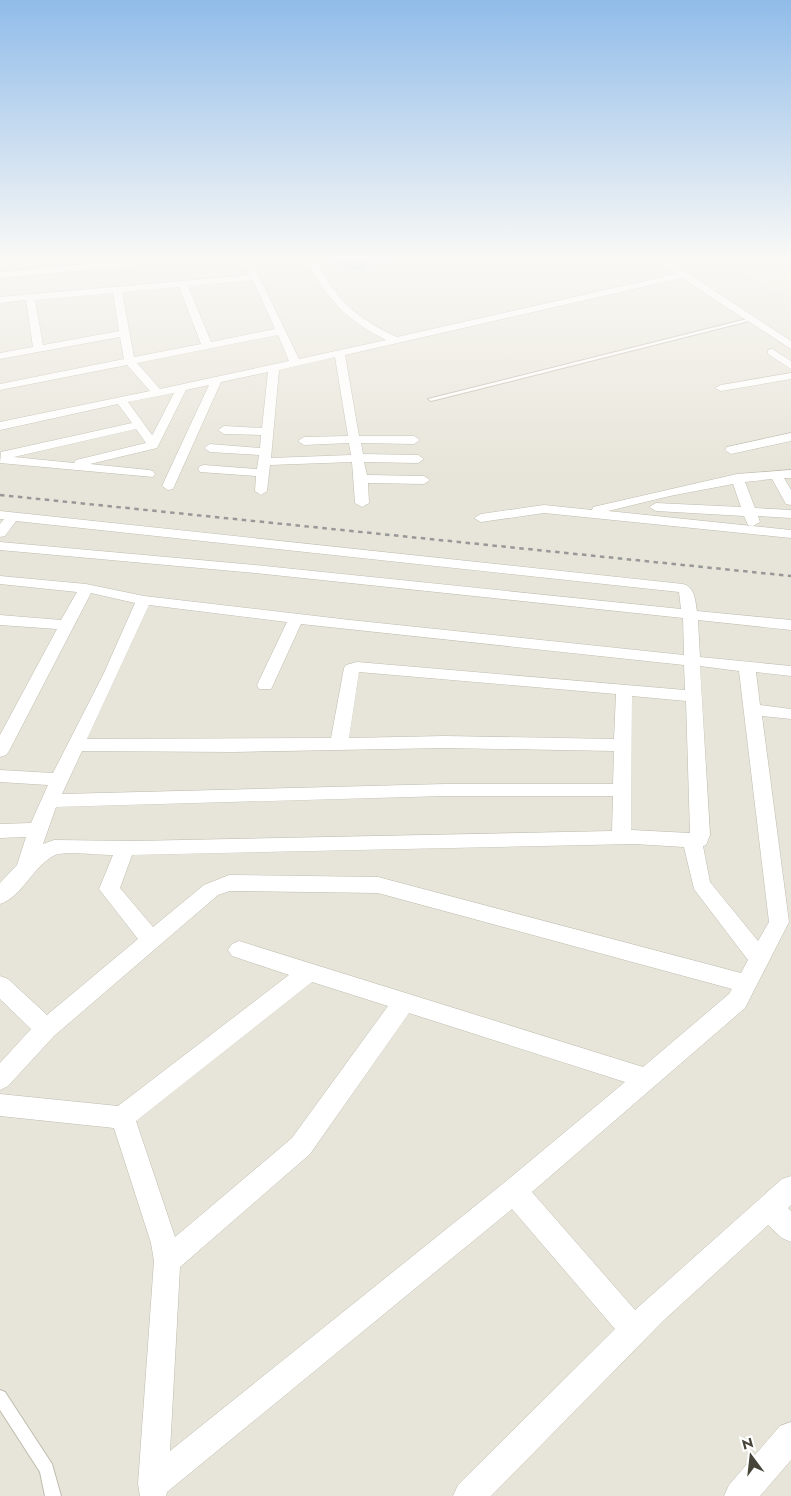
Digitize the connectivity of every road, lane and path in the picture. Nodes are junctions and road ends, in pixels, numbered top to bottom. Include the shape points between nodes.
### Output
1 (36, 330) edge
2 (124, 330) edge
3 (201, 330) edge
4 (376, 330) edge
5 (440, 330) edge
6 (708, 330) edge
7 (767, 330) edge
8 (282, 331) joint
9 (125, 333) junction
10 (395, 340) junction
11 (207, 346) junction
12 (791, 346) edge
13 (39, 349) junction
14 (772, 352) dead end
15 (340, 353) junction
16 (0, 356) edge
17 (130, 362) junction
18 (295, 362) junction
19 (274, 368) junction
20 (791, 368) edge
21 (217, 380) junction
22 (0, 387) edge
23 (182, 387) junction
24 (721, 388) dead end
25 (156, 392) junction
26 (430, 399) dead end
27 (121, 400) junction
28 (139, 425) junction
29 (0, 426) edge
30 (224, 430) dead end
31 (267, 432) junction
32 (791, 437) edge
33 (354, 439) junction
34 (414, 440) dead end
35 (304, 441) dead end
36 (152, 442) junction
37 (210, 448) dead end
38 (731, 450) dead end
39 (0, 458) edge
40 (357, 458) junction
41 (418, 460) dead end
42 (264, 462) junction
43 (65, 466) junction
44 (204, 469) dead end
45 (149, 474) dead end
46 (791, 474) edge
47 (776, 475) junction
48 (738, 478) junction
49 (361, 479) junction
50 (424, 480) dead end
51 (168, 486) dead end
52 (261, 490) dead end
53 (791, 501) edge
54 (362, 504) dead end
55 (656, 507) dead end
56 (588, 512) junction
57 (750, 512) junction
58 (791, 514) edge
59 (6, 516) edge
60 (481, 518) dead end
61 (756, 532) junction
62 (0, 533) edge
63 (791, 534) edge
64 (0, 546) edge
65 (0, 580) edge
66 (86, 588) junction
67 (144, 600) junction
68 (690, 615) junction
69 (296, 619) junction
70 (2, 624) edge
71 (65, 625) junction
72 (791, 625) edge
73 (692, 661) junction
74 (747, 667) junction
75 (791, 671) edge
76 (265, 685) dead end
77 (624, 691) junction
78 (694, 696) junction
79 (752, 710) junction
80 (791, 714) edge
81 (339, 744) junction
82 (76, 745) junction
83 (624, 745) junction
84 (0, 751) edge
85 (0, 776) edge
86 (58, 780) junction
87 (621, 790) junction
88 (48, 801) junction
89 (0, 830) edge
90 (37, 830) junction
91 (621, 837) junction
92 (692, 840) junction
93 (125, 848) junction
94 (26, 868) junction
95 (0, 896) edge
96 (785, 918) edge
97 (151, 940) junction
98 (240, 950) dead end
99 (759, 958) junction
100 (307, 973) junction
101 (748, 984) junction
102 (0, 985) edge
103 (403, 1003) junction
104 (46, 1029) junction
105 (646, 1078) junction
106 (0, 1079) edge
107 (0, 1105) edge
108 (121, 1118) junction
109 (791, 1188) edge
110 (514, 1191) junction
111 (769, 1208) junction
112 (791, 1229) edge
113 (167, 1261) junction
114 (634, 1330) junction
115 (0, 1397) edge
116 (791, 1436) edge
117 (153, 1490) edge
118 (53, 1496) edge
119 (469, 1496) edge
120 (740, 1496) edge

1 - 13 street
2 - 9 street
3 - 11 street
4 - 10 street
5 - 10 street
6 - 26 lane
7 - 12 street
8 - 11 street
8 - 18 street
9 - 13 street
9 - 17 street
10 - 15 street
11 - 17 street
13 - 16 street
14 - 20 street
15 - 18 street
15 - 33 street
17 - 22 street
17 - 25 street
18 - 19 street
19 - 21 street
19 - 31 street
20 - 24 street
21 - 23 street
21 - 51 street
23 - 25 street
23 - 36 street
25 - 27 street
27 - 28 street
27 - 29 street
28 - 36 street
28 - 39 street
30 - 31 street
31 - 42 street
32 - 38 street
33 - 34 street
33 - 35 street
33 - 40 street
36 - 43 street via 152,446
37 - 42 street
39 - 43 street
40 - 41 street
40 - 42 street
40 - 49 street
42 - 44 street
42 - 52 street
43 - 45 street
46 - 47 street
47 - 48 street
47 - 53 street
48 - 56 street via 684,487
48 - 57 street
49 - 50 street
49 - 54 street
55 - 57 street
56 - 60 street via 536,509
56 - 61 street
57 - 58 street
57 - 61 street
59 - 62 street
59 - 68 street via 675,585 686,592
61 - 63 street
64 - 68 street
65 - 66 street
66 - 67 street
66 - 71 street
67 - 69 street
67 - 82 street
68 - 72 street
68 - 73 street
69 - 73 street
69 - 76 street
70 - 71 street
71 - 84 street
73 - 74 street
73 - 78 street
74 - 75 street
74 - 79 street
77 - 78 street
77 - 81 street via 356,667 351,672
77 - 83 street
78 - 92 street via 700,835 699,840
79 - 80 street
79 - 96 street
81 - 82 street
81 - 83 street
82 - 86 street
83 - 87 street
85 - 86 street
86 - 88 street
87 - 88 street via 445,790
87 - 91 street
88 - 90 street
89 - 90 street
90 - 94 street
91 - 92 street
91 - 93 street
92 - 99 street via 701,884
93 - 94 street via 54,847
93 - 97 street via 109,889
94 - 95 street
96 - 99 street
97 - 101 street via 219,885 378,885
97 - 104 street
98 - 100 street
99 - 101 street
100 - 103 street
100 - 108 street
101 - 105 street via 736,1001
102 - 104 street
103 - 105 street
103 - 113 street via 301,1146
104 - 106 street
105 - 110 street
107 - 108 street
108 - 113 street via 161,1234
109 - 111 street
110 - 114 street
110 - 117 street
111 - 112 street
111 - 114 street
113 - 117 street
114 - 119 street
115 - 118 lane via 47,1469
116 - 120 street

